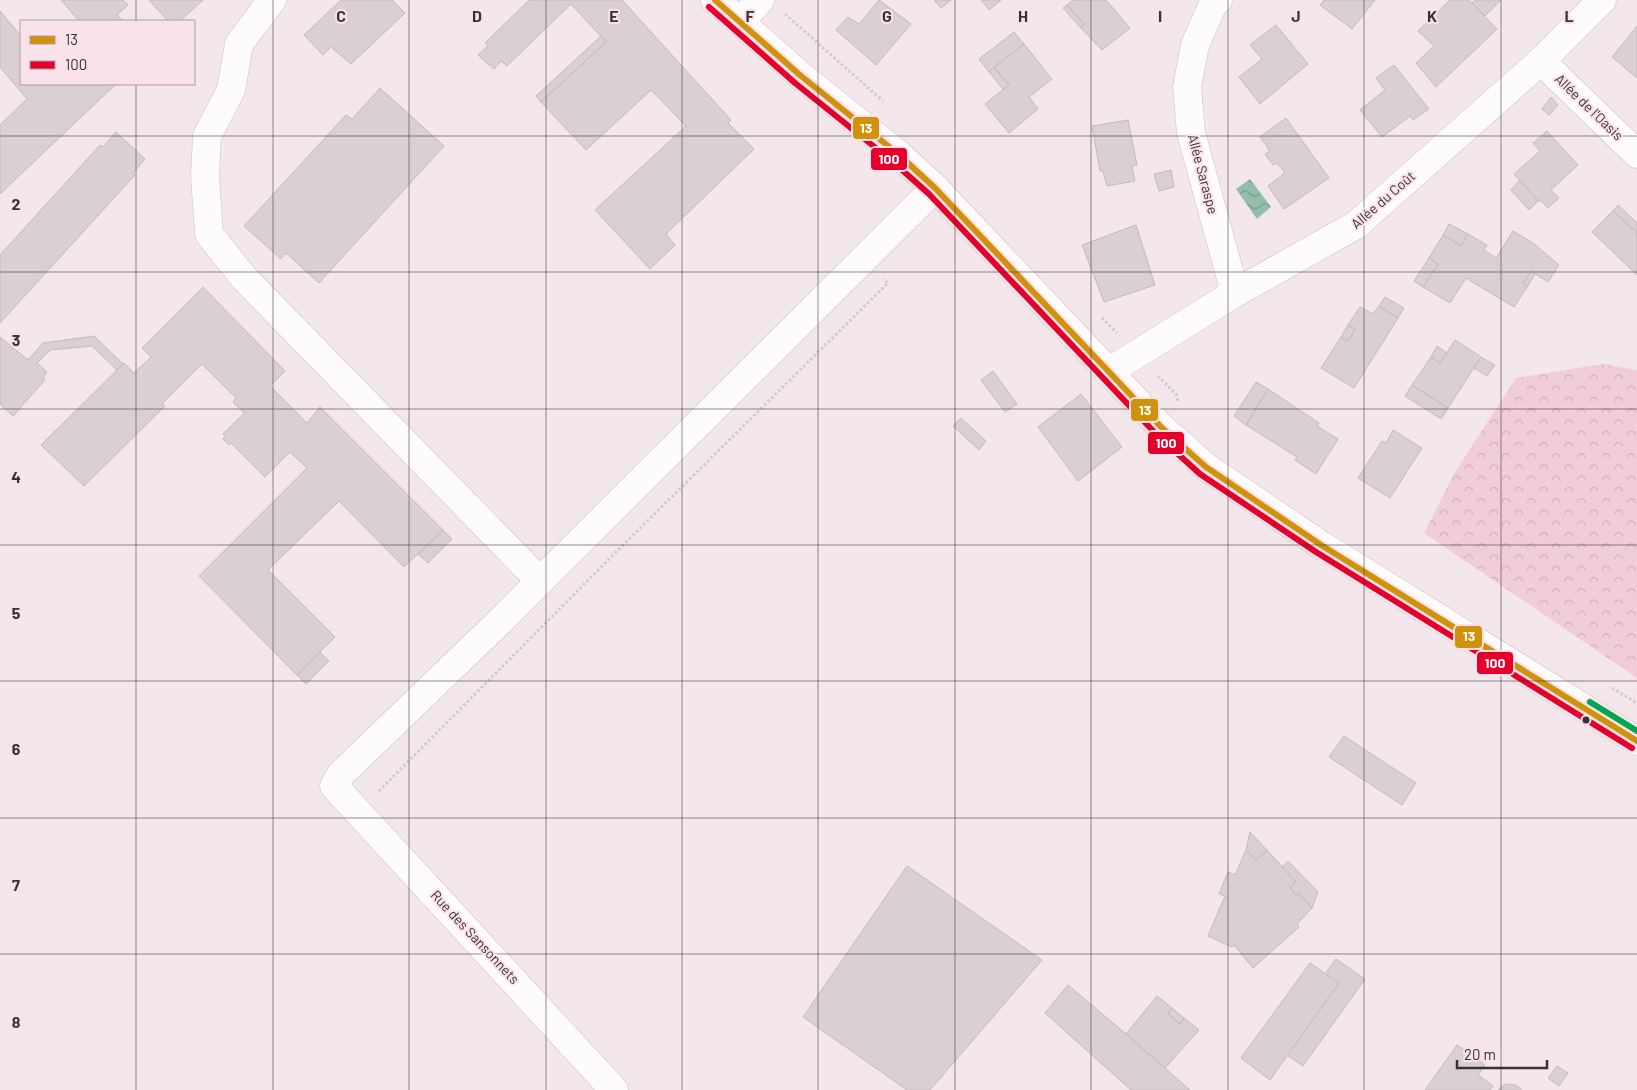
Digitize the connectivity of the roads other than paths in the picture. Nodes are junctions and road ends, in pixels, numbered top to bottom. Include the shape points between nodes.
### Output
1 (272, 0) edge
2 (715, 0) edge
3 (760, 0) edge
4 (1218, 0) edge
5 (1602, 0) edge
6 (740, 22) junction
7 (1541, 61) junction
8 (1637, 154) edge
9 (935, 188) junction
10 (1235, 293) junction
11 (1108, 372) junction
12 (540, 581) junction
13 (1637, 741) edge
14 (614, 1090) edge

1 - 12 street via 240,44 231,90 207,136 205,176 210,234 244,278
2 - 6 street
3 - 6 street
4 - 10 street, Allée Saraspe via 1212,4 1195,45 1187,87 1191,133
5 - 7 street, Allée du Coût
6 - 9 street
7 - 8 street, Allée de l'Oasis
7 - 10 street, Allée du Coût via 1356,226
9 - 11 street
9 - 12 street
10 - 11 street, Allée du Coût
11 - 13 street via 1162,428 1233,488
12 - 14 street, Rue des Sansonnets via 340,777

